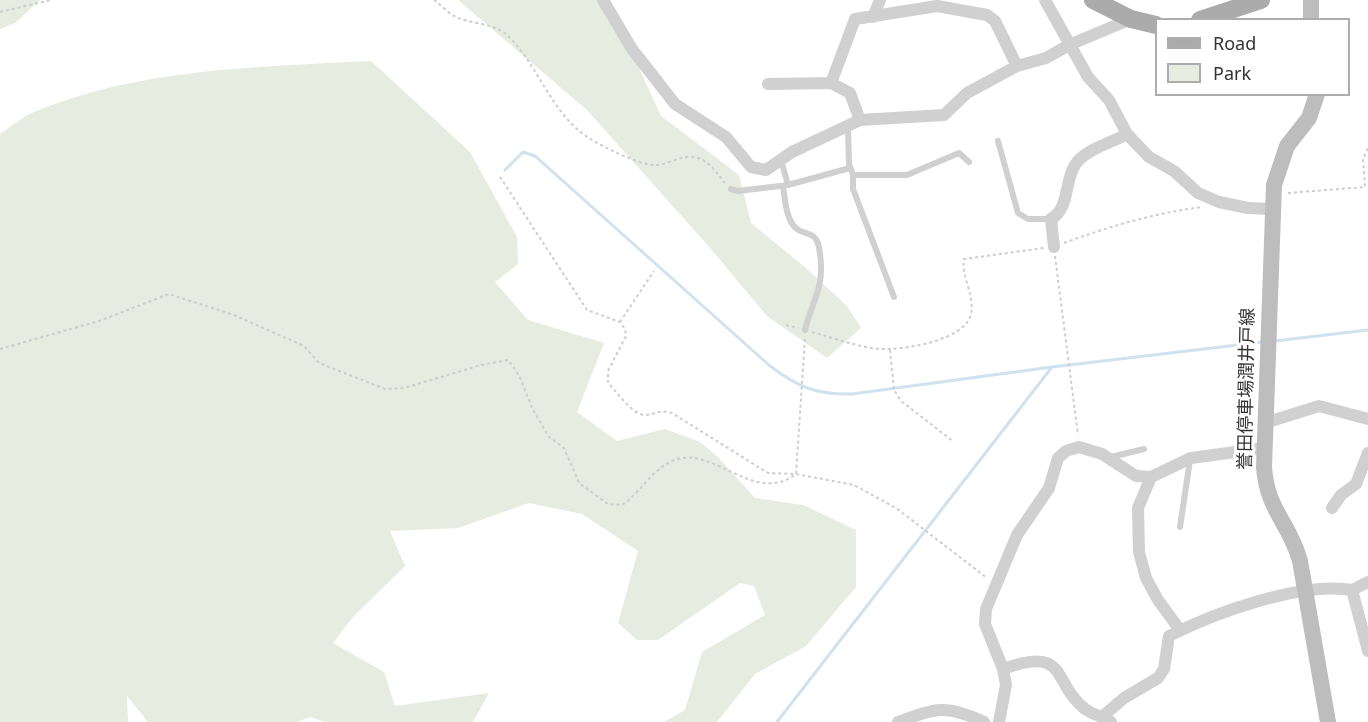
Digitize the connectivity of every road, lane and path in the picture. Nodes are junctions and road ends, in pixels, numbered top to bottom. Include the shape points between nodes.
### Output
1 (51, 0) edge
2 (434, 0) edge
3 (603, 0) edge
4 (880, 0) edge
5 (1045, 0) edge
6 (1093, 0) edge
7 (1261, 0) edge
8 (1311, 0) edge
9 (0, 12) edge
10 (873, 17) junction
11 (1206, 18) edge
12 (1311, 18) edge
13 (1131, 19) junction
14 (1155, 25) edge
15 (1069, 45) junction
16 (1017, 66) junction
17 (831, 83) junction
18 (768, 84) dead end
19 (1316, 96) edge
20 (860, 120) junction
21 (848, 128) junction
22 (1127, 134) junction
23 (998, 141) dead end
24 (1368, 148) edge
25 (781, 160) junction
26 (969, 162) dead end
27 (852, 171) junction
28 (500, 177) dead end
29 (785, 185) junction
30 (731, 189) joint
31 (1287, 193) dead end
32 (1219, 202) junction
33 (1271, 209) junction
34 (1051, 219) junction
35 (1054, 247) junction
36 (654, 271) dead end
37 (894, 297) dead end
38 (620, 322) junction
39 (786, 325) dead end
40 (806, 330) junction
41 (0, 349) edge
42 (890, 349) junction
43 (1368, 419) edge
44 (1265, 423) junction
45 (954, 442) dead end
46 (1079, 447) junction
47 (1264, 448) junction
48 (1144, 449) dead end
49 (1368, 453) edge
50 (1191, 458) junction
51 (1110, 459) junction
52 (796, 474) junction
53 (1150, 477) junction
54 (1332, 508) dead end
55 (1180, 527) dead end
56 (1368, 582) edge
57 (996, 585) junction
58 (1305, 590) junction
59 (1352, 590) junction
60 (1180, 630) junction
61 (1366, 633) edge
62 (1368, 651) edge
63 (1003, 669) junction
64 (1107, 719) edge
65 (977, 720) edge
66 (898, 722) edge
67 (999, 722) edge
68 (1328, 722) edge

1 - 9 path
2 - 30 path via 455,17 505,32 587,137 646,164 696,156 710,164
3 - 25 street via 632,49 675,104 726,136 751,167 766,170
4 - 10 street
5 - 15 street
6 - 13 main road
7 - 11 main road
8 - 12 main road
10 - 16 street via 938,6 987,15 995,21
10 - 17 street via 855,19
13 - 14 main road
13 - 15 street
15 - 16 street via 1046,58
15 - 22 street
16 - 20 street via 968,93 944,115
17 - 18 street
17 - 20 street via 850,93
19 - 33 main road, 誉田停車場潤井戸線 via 1309,118 1287,146
20 - 21 street
21 - 25 street
21 - 27 lane
22 - 32 street via 1149,157 1174,171 1198,193
22 - 34 street via 1080,159 1070,177 1062,209
23 - 34 lane via 1018,213 1028,219
24 - 31 path via 1363,159 1365,187
25 - 29 lane
26 - 27 lane via 959,153 908,175
27 - 29 lane
27 - 37 lane via 853,189
28 - 38 path via 587,310
29 - 30 lane
29 - 40 lane via 791,222 798,230 813,235 819,247 819,294
32 - 33 street
32 - 35 path via 1119,223
33 - 44 main road, 誉田停車場潤井戸線
34 - 35 street
35 - 42 path via 964,259 971,298 970,315 963,326 927,344
35 - 46 path
36 - 38 path
38 - 52 path via 626,336 608,371 608,383 637,413 672,413 768,473
39 - 40 path
40 - 42 path
40 - 52 path
41 - 52 path via 99,321 170,294 234,315 304,346 319,363 385,389 404,388 508,360 548,436 564,448 579,483 608,504 621,505 636,496 644,482 680,458 696,458 762,483 783,484
42 - 45 path via 894,390 901,401
43 - 44 street via 1319,406
44 - 47 main road, 誉田停車場潤井戸線
46 - 51 street
46 - 57 street via 1058,458 1050,488 1017,535
47 - 50 street
47 - 58 main road, 誉田停車場潤井戸線 via 1267,490 1296,548
48 - 51 lane
49 - 54 street via 1356,484
50 - 53 street
50 - 55 lane
51 - 53 street via 1136,476
52 - 57 path via 854,485 896,508
53 - 60 street via 1138,508 1139,552 1146,578
56 - 59 street
57 - 63 street via 986,609 985,624
58 - 59 street
58 - 60 street via 1235,609
58 - 68 main road, 誉田停車場潤井戸線
59 - 61 street
60 - 64 street via 1169,636 1164,669 1158,678 1124,698
61 - 62 street
63 - 64 street via 1021,663 1052,665 1085,708
63 - 67 street via 1006,685
65 - 66 street via 957,709 936,709

